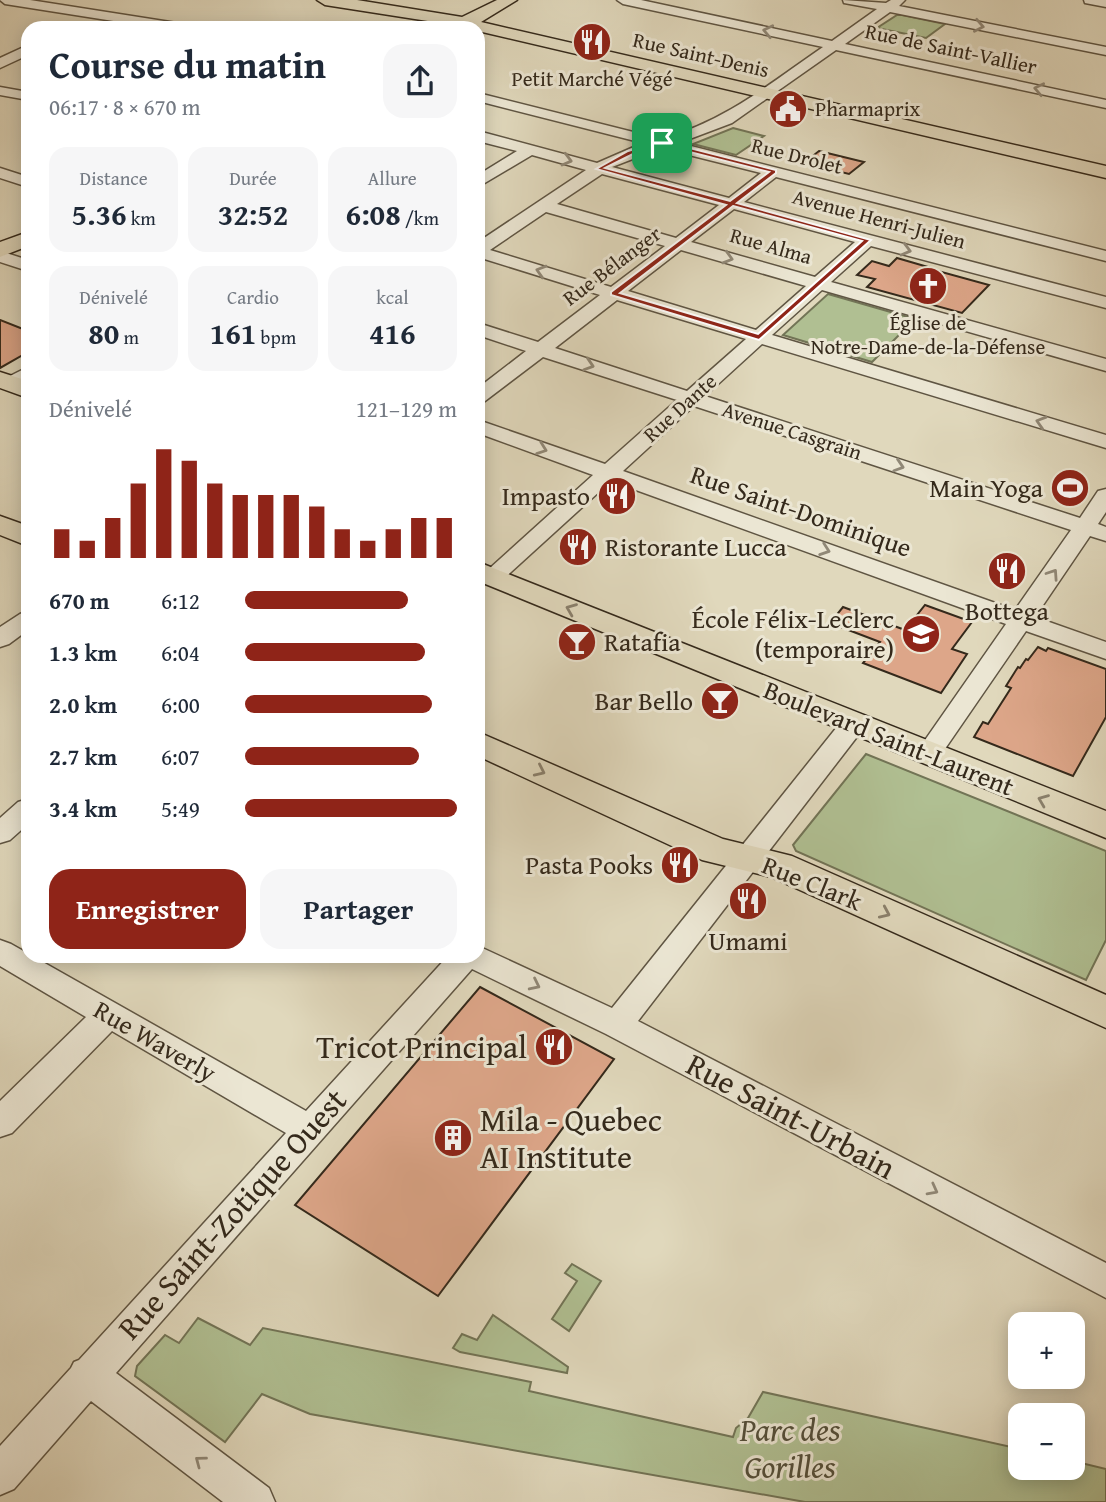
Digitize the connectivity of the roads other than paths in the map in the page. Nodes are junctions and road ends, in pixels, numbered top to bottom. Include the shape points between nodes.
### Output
1 (5, 0) edge
2 (325, 0) edge
3 (492, 0) edge
4 (509, 0) edge
5 (623, 0) edge
6 (849, 0) edge
7 (1090, 0) edge
8 (1106, 3) edge
9 (893, 4) edge
10 (108, 5) dead end
11 (91, 14) junction
12 (78, 21) edge
13 (137, 21) edge
14 (435, 21) edge
15 (460, 21) edge
16 (468, 21) edge
17 (485, 31) edge
18 (10, 43) dead end
19 (21, 45) edge
20 (835, 46) junction
21 (21, 51) edge
22 (1106, 51) edge
23 (0, 64) edge
24 (0, 91) edge
25 (766, 93) junction
26 (21, 95) edge
27 (485, 99) edge
28 (1106, 104) edge
29 (485, 138) edge
30 (662, 143) junction
31 (529, 150) junction
32 (599, 169) junction
33 (774, 172) junction
34 (0, 173) edge
35 (1106, 173) edge
36 (485, 177) edge
37 (21, 180) edge
38 (732, 204) junction
39 (544, 206) junction
40 (867, 240) junction
41 (21, 241) edge
42 (679, 244) junction
43 (485, 246) edge
44 (0, 250) edge
45 (485, 253) edge
46 (0, 256) edge
47 (1106, 256) edge
48 (21, 264) edge
49 (819, 284) junction
50 (614, 293) junction
51 (1106, 303) edge
52 (485, 331) edge
53 (759, 337) junction
54 (540, 349) junction
55 (1106, 365) edge
56 (485, 392) edge
57 (691, 398) junction
58 (485, 429) edge
59 (1106, 442) edge
60 (607, 474) junction
61 (1106, 496) edge
62 (0, 524) edge
63 (1096, 530) edge
64 (21, 534) edge
65 (485, 574) edge
66 (1021, 621) junction
67 (21, 625) edge
68 (0, 639) edge
69 (1106, 651) edge
70 (854, 723) junction
71 (485, 746) edge
72 (929, 753) junction
73 (21, 815) edge
74 (1106, 825) edge
75 (0, 832) edge
76 (748, 858) junction
77 (0, 953) edge
78 (485, 962) edge
79 (460, 963) edge
80 (1106, 1012) edge
81 (109, 1014) junction
82 (617, 1025) junction
83 (0, 1124) edge
84 (309, 1129) junction
85 (1106, 1281) edge
86 (87, 1375) junction
87 (0, 1475) edge
88 (254, 1502) edge

1 - 11 street
2 - 14 main road, Rue Saint-Denis
3 - 15 main road
4 - 16 main road
20 -> 5 street, Rue de Saint-Vallier
6 - 9 street
7 - 8 street
9 - 20 street
9 -> 22 street
10 - 11 street
11 - 12 street
11 - 13 street
17 - 25 main road, Rue Saint-Denis
18 - 19 street
20 - 25 street
28 -> 20 street, Rue de Saint-Vallier
21 - 23 street
24 - 26 street
25 - 30 street via 722,123
25 - 35 main road, Rue Saint-Denis
27 - 30 street, Rue Drolet
29 - 31 street, Avenue Henri-Julien
30 - 32 street
30 - 33 street, Rue Drolet
31 -> 32 street, Avenue Henri-Julien
31 - 36 street
32 - 38 street, Avenue Henri-Julien
32 - 39 street
33 - 38 street, Rue Bélanger
33 - 47 street, Rue Drolet
34 - 37 street
38 - 40 street, Avenue Henri-Julien
38 - 42 street, Rue Bélanger
39 - 42 street, Rue Alma
39 - 43 street
40 - 49 street, Rue Dante
40 -> 51 street, Avenue Henri-Julien
41 - 44 main road
42 -> 49 street, Rue Alma
42 - 50 street, Rue Bélanger
50 -> 45 street
46 - 48 street
49 - 53 street, Rue Dante
49 - 55 street, Rue Alma
50 - 53 street
50 - 54 street, Rue Bélanger
52 - 54 street, Avenue Casgrain
53 - 57 street, Rue Dante
59 -> 53 street
54 - 56 street, Rue Bélanger
54 -> 57 street, Avenue Casgrain
57 - 60 street, Rue Dante
57 -> 63 street, Avenue Casgrain
58 -> 60 street, Rue Saint-Dominique
60 - 65 street, Rue Dante
60 -> 66 street, Rue Saint-Dominique
61 - 63 street
62 - 64 main road
66 -> 63 street
70 -> 65 main road, Boulevard Saint-Laurent
66 - 69 street, Rue Saint-Dominique
66 - 72 street
67 - 68 street
70 - 72 main road, Boulevard Saint-Laurent
70 - 76 street
71 -> 76 main road, Rue Clark via 715,851
74 -> 72 main road, Boulevard Saint-Laurent
73 - 75 street
76 -> 80 main road, Rue Clark via 779,865
76 - 82 street
77 - 81 street, Rue Waverly
78 -> 82 street, Rue Saint-Urbain
79 - 84 street, Rue Saint-Zotique Ouest
81 - 83 street
81 - 84 street, Rue Waverly
82 -> 85 street, Rue Saint-Urbain
84 - 86 street, Rue Saint-Zotique Ouest
86 - 87 street, Rue Saint-Zotique Ouest
88 -> 86 street

